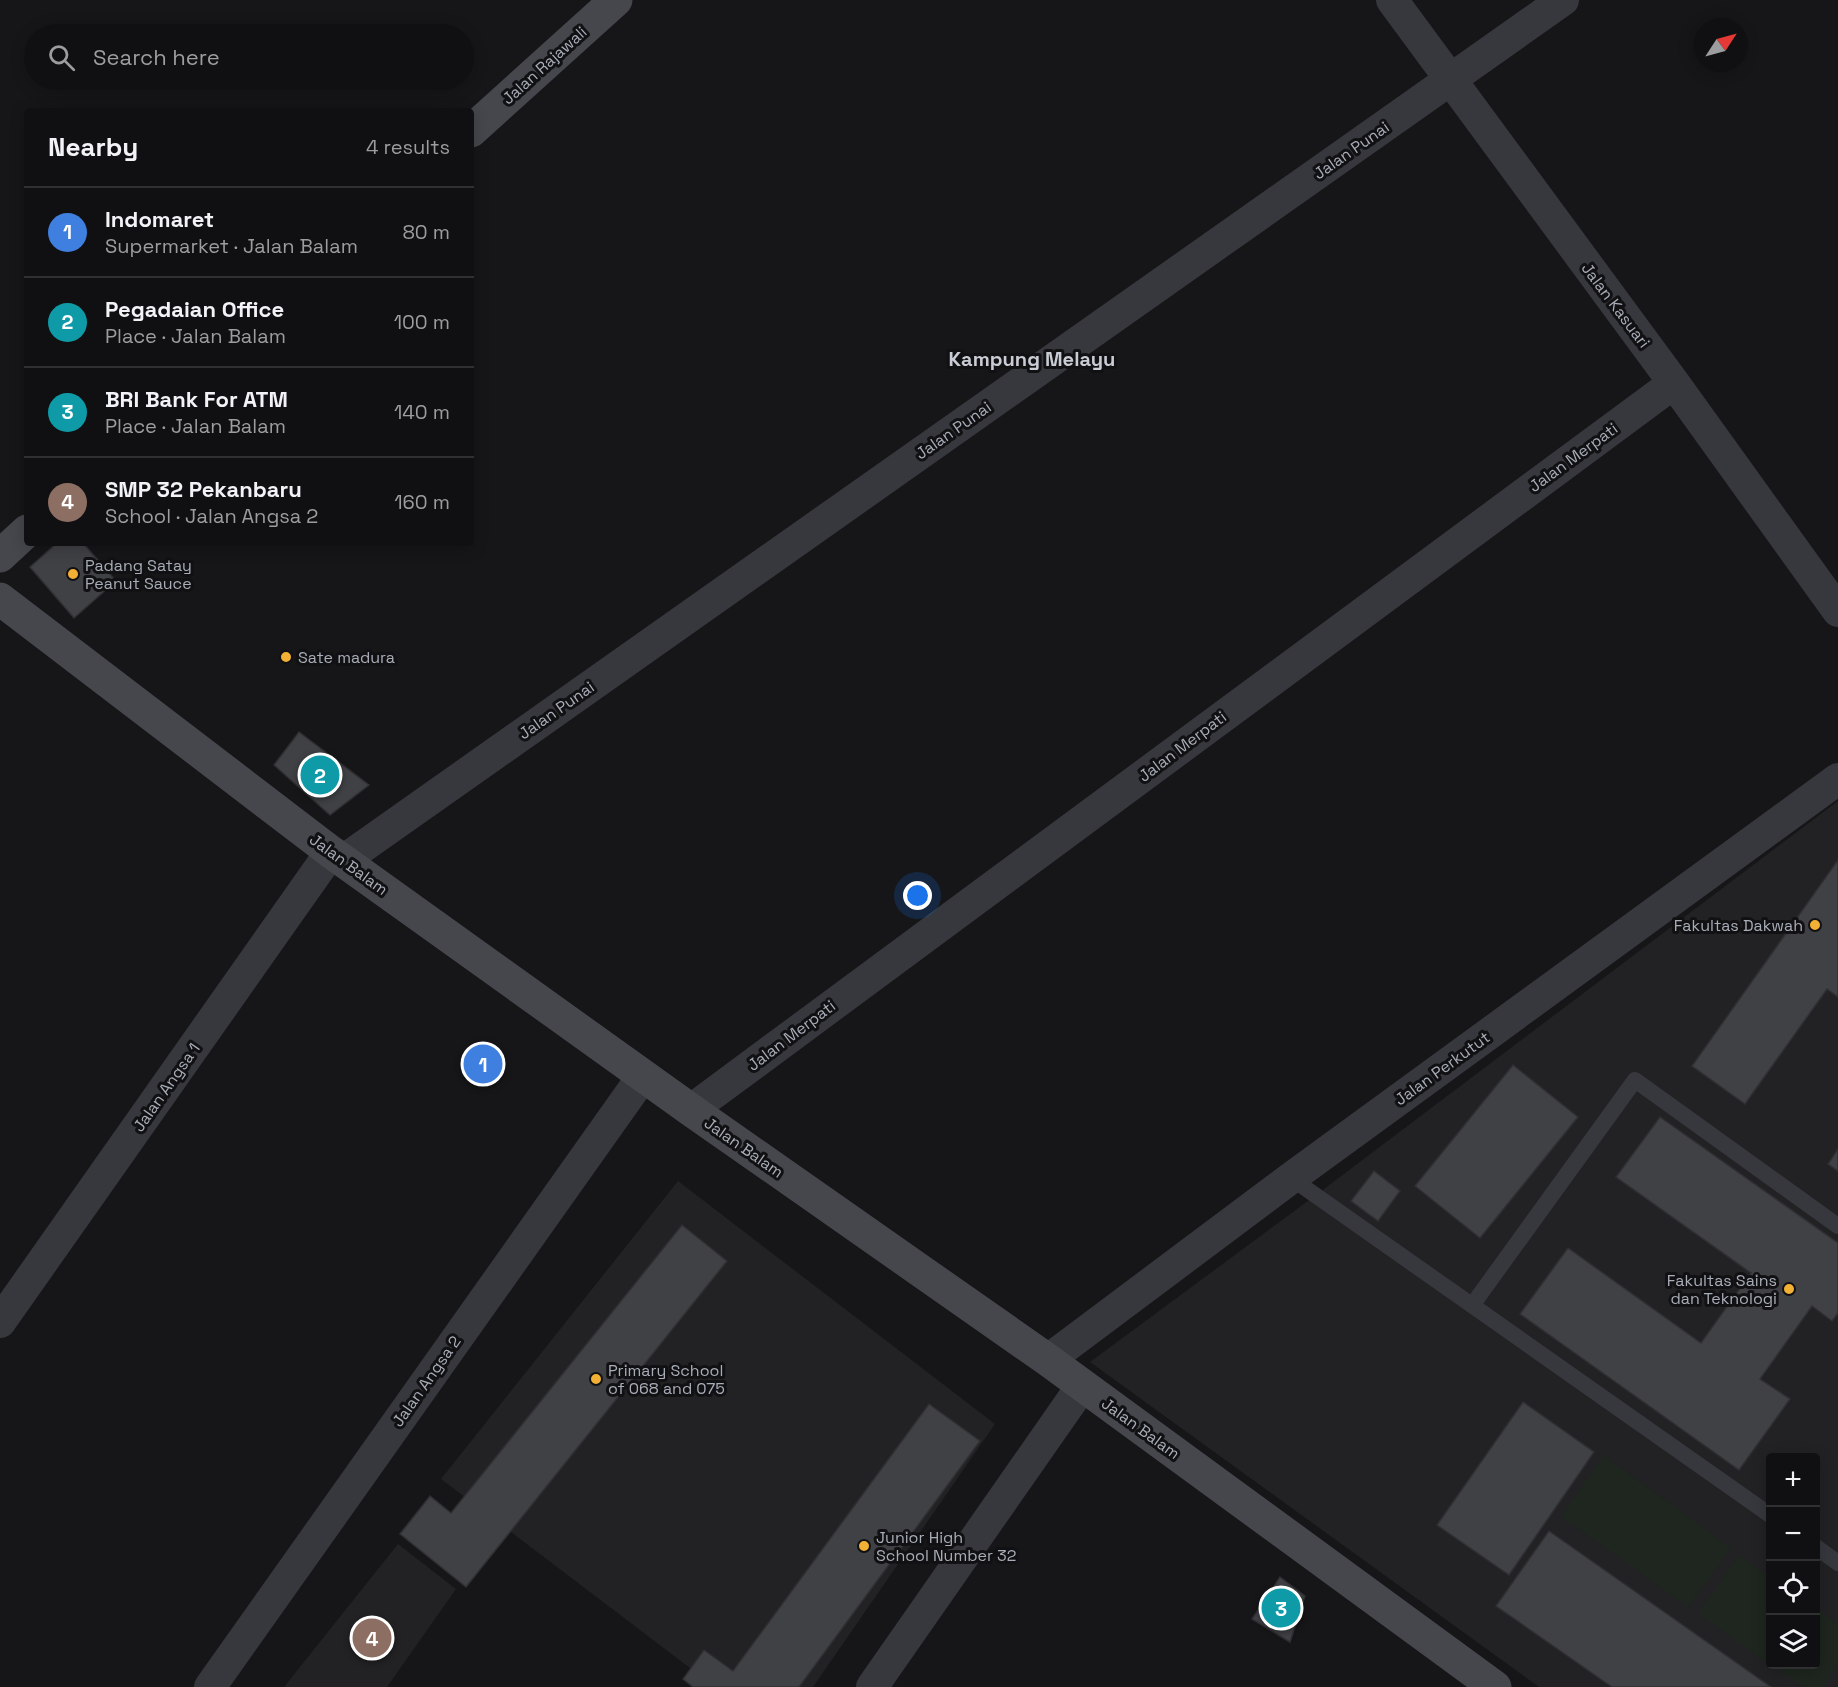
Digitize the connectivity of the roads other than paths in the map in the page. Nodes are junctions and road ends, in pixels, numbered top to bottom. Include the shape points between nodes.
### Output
1 (616, 0) edge
2 (1392, 0) edge
3 (1563, 0) edge
4 (1449, 80) junction
5 (474, 128) edge
6 (1674, 382) junction
7 (24, 534) edge
8 (0, 556) edge
9 (3, 607) edge
10 (1838, 611) edge
11 (1838, 779) edge
12 (337, 856) junction
13 (643, 1076) junction
14 (691, 1110) junction
15 (1292, 1178) junction
16 (1838, 1226) edge
17 (1473, 1305) junction
18 (0, 1322) edge
19 (1048, 1360) junction
20 (1082, 1386) junction
21 (1766, 1512) edge
22 (1820, 1550) edge
23 (1838, 1563) edge
24 (210, 1687) edge
25 (872, 1687) edge
26 (1495, 1687) edge

1 - 5 main road, Jalan Rajawali
2 - 4 street, Jalan Kasuari
3 - 4 street, Jalan Punai
4 - 6 street, Jalan Kasuari
4 - 12 street, Jalan Punai
6 - 10 street, Jalan Kasuari
6 - 14 street, Jalan Merpati
7 - 8 main road
9 - 12 main road, Jalan Balam
11 - 15 street, Jalan Perkutut
12 - 13 main road, Jalan Balam
12 - 18 street, Jalan Angsa 1
13 - 14 main road, Jalan Balam
13 - 24 street, Jalan Angsa 2
14 - 19 main road, Jalan Balam
15 - 17 lane
15 - 19 street, Jalan Perkutut
16 - 17 lane via 1635,1080
17 - 21 lane
19 - 20 main road, Jalan Balam
20 - 25 street
20 - 26 main road, Jalan Balam
22 - 23 lane

